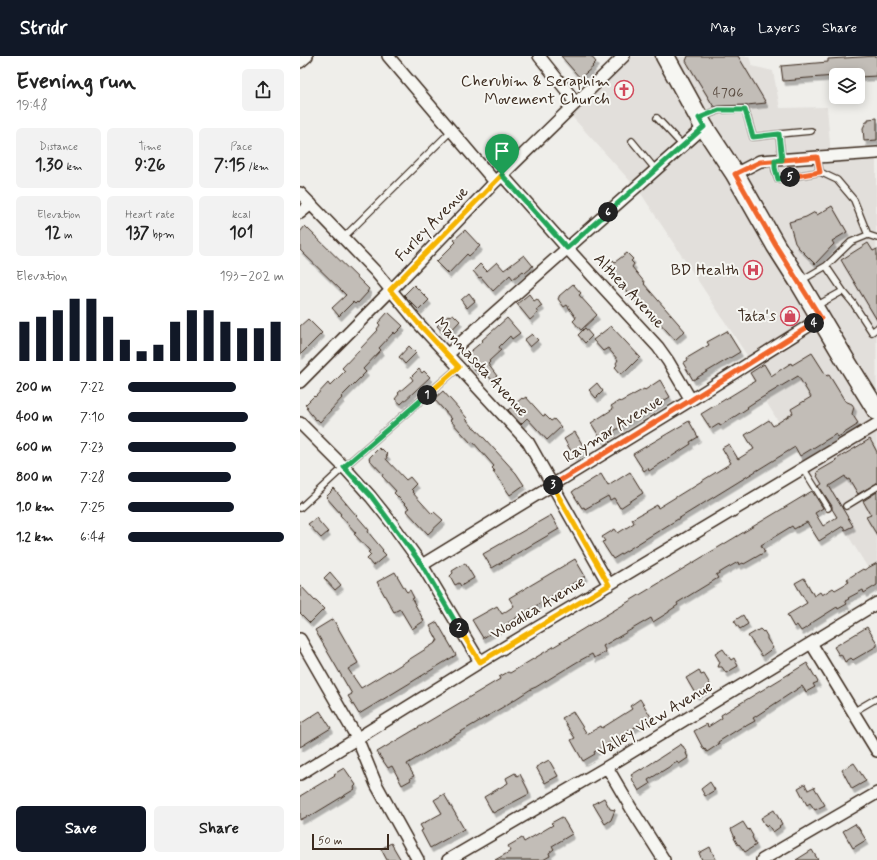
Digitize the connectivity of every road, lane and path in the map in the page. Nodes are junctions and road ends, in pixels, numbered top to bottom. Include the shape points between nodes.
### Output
1 (307, 56) edge
2 (388, 56) edge
3 (539, 56) edge
4 (624, 56) edge
5 (665, 56) edge
6 (300, 62) edge
7 (574, 103) junction
8 (657, 118) dead end
9 (702, 122) junction
10 (452, 130) junction
11 (811, 131) dead end
12 (779, 134) junction
13 (632, 141) dead end
14 (683, 146) junction
15 (877, 153) edge
16 (817, 157) junction
17 (778, 160) junction
18 (656, 170) junction
19 (820, 172) junction
20 (735, 174) junction
21 (499, 178) junction
22 (300, 193) edge
23 (311, 204) junction
24 (300, 213) edge
25 (868, 235) junction
26 (342, 238) junction
27 (877, 238) edge
28 (567, 248) junction
29 (826, 266) junction
30 (799, 282) junction
31 (390, 290) junction
32 (843, 291) junction
33 (818, 313) junction
34 (877, 328) edge
35 (448, 355) junction
36 (459, 367) junction
37 (300, 382) edge
38 (691, 400) junction
39 (877, 411) edge
40 (300, 422) edge
41 (877, 424) edge
42 (344, 467) junction
43 (803, 467) junction
44 (552, 485) junction
45 (877, 487) edge
46 (846, 506) dead end
47 (300, 508) edge
48 (828, 508) dead end
49 (422, 565) junction
50 (609, 585) junction
51 (877, 603) edge
52 (300, 639) edge
53 (811, 643) junction
54 (480, 662) junction
55 (877, 698) edge
56 (853, 712) junction
57 (357, 738) junction
58 (877, 751) edge
59 (607, 767) junction
60 (300, 774) edge
61 (877, 793) edge
62 (418, 860) edge
63 (448, 860) edge
64 (664, 860) edge
65 (762, 860) edge

1 - 6 street
2 - 10 street, Althea Avenue
3 - 7 street
4 - 7 street, Furley Avenue
5 - 9 main road
7 - 21 street, Furley Avenue
8 - 14 lane
9 - 12 lane via 719,110 745,110 753,137
9 - 14 street
9 - 20 main road
10 - 21 street, Althea Avenue
10 - 26 lane
11 - 12 lane
12 - 17 lane
13 - 18 lane
14 - 18 street
15 - 16 street
16 - 17 street
16 - 19 lane
17 - 19 lane via 775,168 778,179
17 - 20 street via 760,162
18 - 28 street
19 - 25 lane via 837,180 854,200
20 - 30 main road
21 - 28 street, Althea Avenue
21 - 31 street, Furley Avenue
22 - 23 street, Mannasota Avenue
23 - 24 street
23 - 26 street, Mannasota Avenue
25 - 27 lane
25 - 29 lane via 851,242
26 - 31 street, Mannasota Avenue
28 - 35 street
28 - 38 street, Althea Avenue via 662,352
29 - 30 lane
29 - 32 lane
30 - 33 main road
31 - 35 street, Mannasota Avenue
31 - 37 street, Furley Avenue
32 - 33 lane
32 - 34 lane via 872,332
33 - 38 street, Raymar Avenue
33 - 39 main road
35 - 36 street, Mannasota Avenue
36 - 42 lane
36 - 44 street, Mannasota Avenue via 528,442
38 - 44 street, Raymar Avenue
40 - 42 street
41 - 43 street, Woodlea Avenue
42 - 47 lane
42 - 49 street via 371,496
43 - 48 lane
43 - 50 street, Woodlea Avenue
44 - 49 street, Raymar Avenue
44 - 50 street, Mannasota Avenue
45 - 46 lane
49 - 54 street
50 - 54 street, Woodlea Avenue
51 - 53 street, Valley View Avenue
52 - 57 street
53 - 56 street
53 - 59 street, Valley View Avenue
54 - 57 street, Woodlea Avenue
55 - 56 lane
56 - 58 street
57 - 60 street, Woodlea Avenue
57 - 62 street via 376,784
59 - 63 street, Valley View Avenue
59 - 64 street
61 - 65 street

